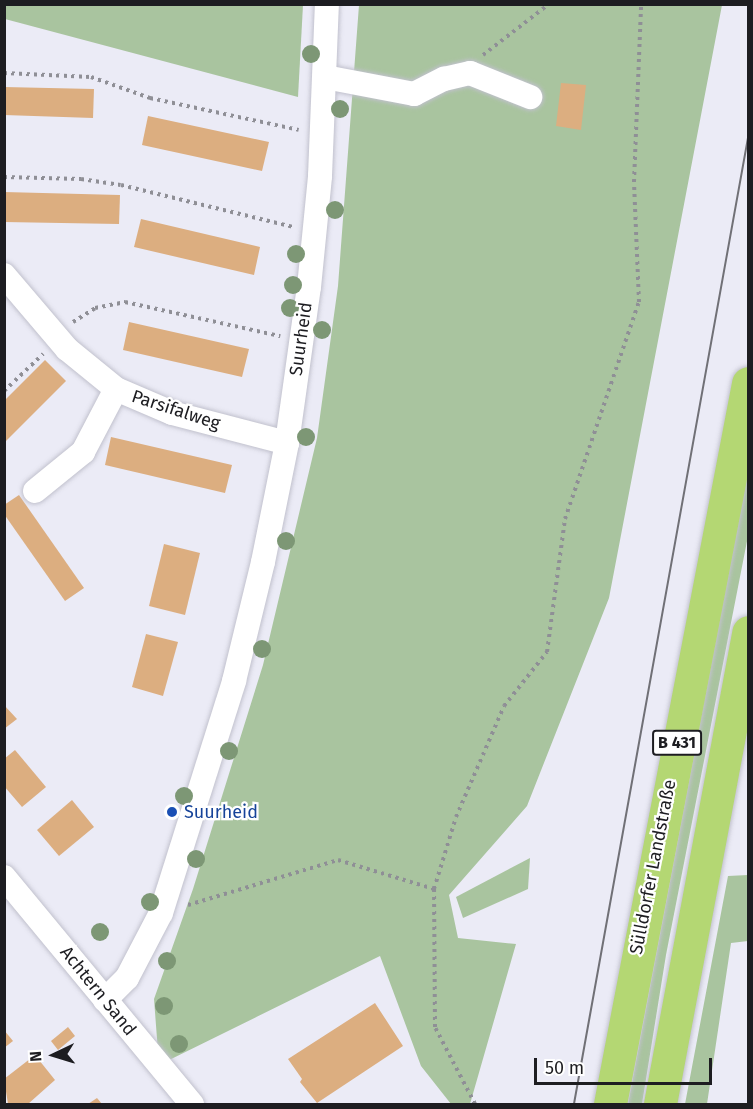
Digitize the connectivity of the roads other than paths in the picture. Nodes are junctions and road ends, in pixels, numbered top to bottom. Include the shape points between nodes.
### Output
1 (327, 4) edge
2 (325, 78) junction
3 (530, 97) dead end
4 (4, 275) edge
5 (748, 383) edge
6 (116, 389) junction
7 (287, 443) junction
8 (35, 491) dead end
9 (748, 632) edge
10 (4, 877) edge
11 (105, 999) junction
12 (189, 1103) edge
13 (610, 1104) edge
14 (660, 1104) edge

1 - 2 street, Suurheid
2 - 3 street via 414,94 470,73
2 - 7 street, Suurheid via 314,232
4 - 6 street, Parsifalweg via 56,336
5 - 13 highway, Sülldorfer Landstraße / B 431
6 - 7 street, Parsifalweg via 172,413
6 - 8 street via 84,452
7 - 11 street, Suurheid via 234,681 161,913 127,978
9 - 14 highway, B 431
10 - 11 street, Achtern Sand
11 - 12 street, Achtern Sand

